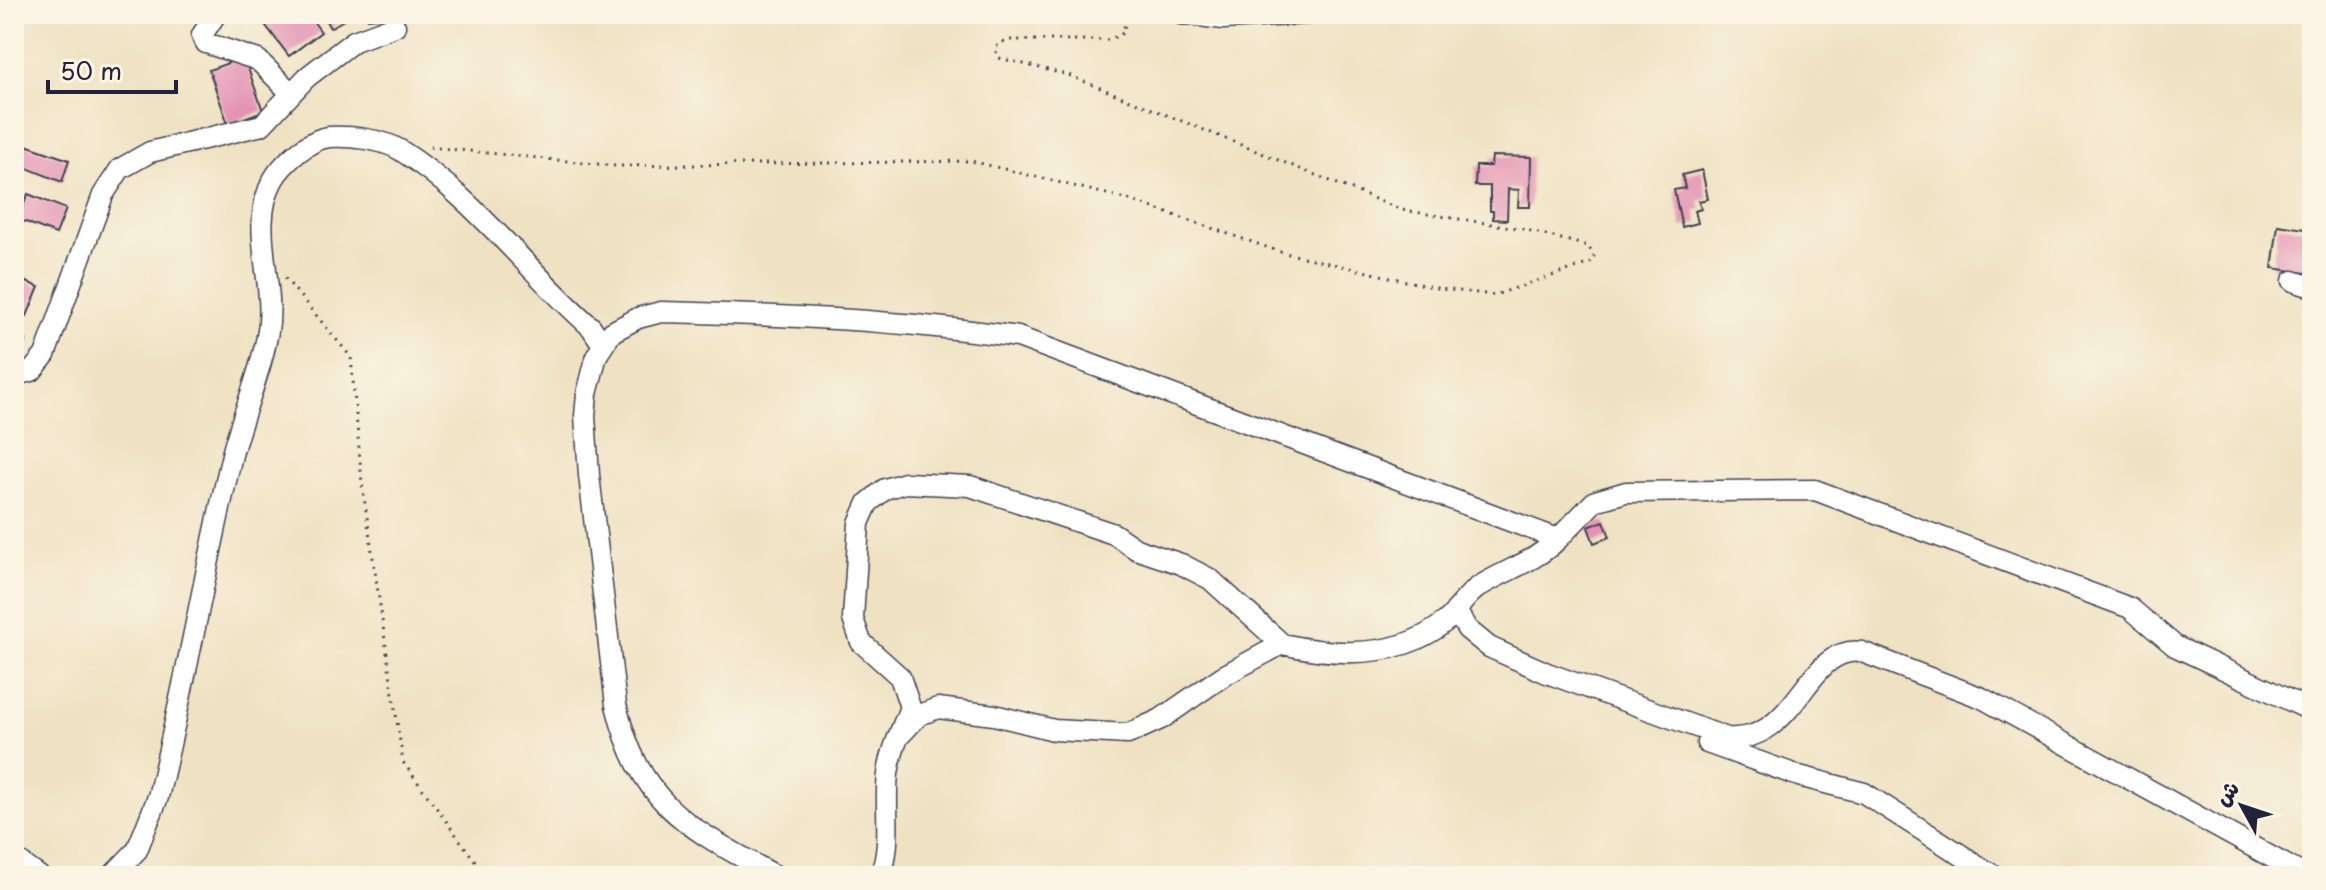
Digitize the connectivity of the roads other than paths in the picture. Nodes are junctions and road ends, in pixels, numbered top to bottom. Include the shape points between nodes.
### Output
1 (216, 14) edge
2 (1181, 14) edge
3 (1308, 14) edge
4 (395, 26) dead end
5 (290, 92) junction
6 (603, 345) junction
7 (14, 375) edge
8 (1558, 539) junction
9 (1456, 610) junction
10 (1282, 644) junction
11 (1603, 691) junction
12 (2312, 711) edge
13 (901, 734) junction
14 (14, 858) edge
15 (39, 876) edge
16 (112, 876) edge
17 (776, 876) edge
18 (880, 876) edge
19 (1994, 876) edge
20 (2306, 876) edge

1 - 5 street via 202,35 206,43 258,60
2 - 3 street via 1224,19
4 - 5 street via 354,41
5 - 7 street via 262,125 150,152 120,169 103,195 45,355 32,371
6 - 8 street via 612,332 661,312 854,317 1018,337
6 - 16 street via 479,215 398,149 370,140 327,137 303,149 273,180 264,233 268,328 231,457 158,797 137,850
6 - 17 street via 589,381 585,416 616,705 625,740 647,784 667,808 720,847
8 - 9 street via 1520,567 1482,585
8 - 12 street via 1595,501 1626,492 1815,490 2130,608 2175,646
9 - 10 street via 1429,631 1368,653
9 - 11 street via 1467,629 1489,647
10 - 13 street via 1128,734 1075,733 938,708 919,715
10 - 13 street via 1210,579 1136,549 1114,534 970,486 905,483 885,489 868,503 859,523 853,619 861,642 900,677 910,707
11 - 19 street via 1625,714 1799,776 1864,793
11 - 20 street via 1712,735 1751,738 1788,712 1833,656 1862,652 1982,698
13 - 18 street via 888,775
14 - 15 street

